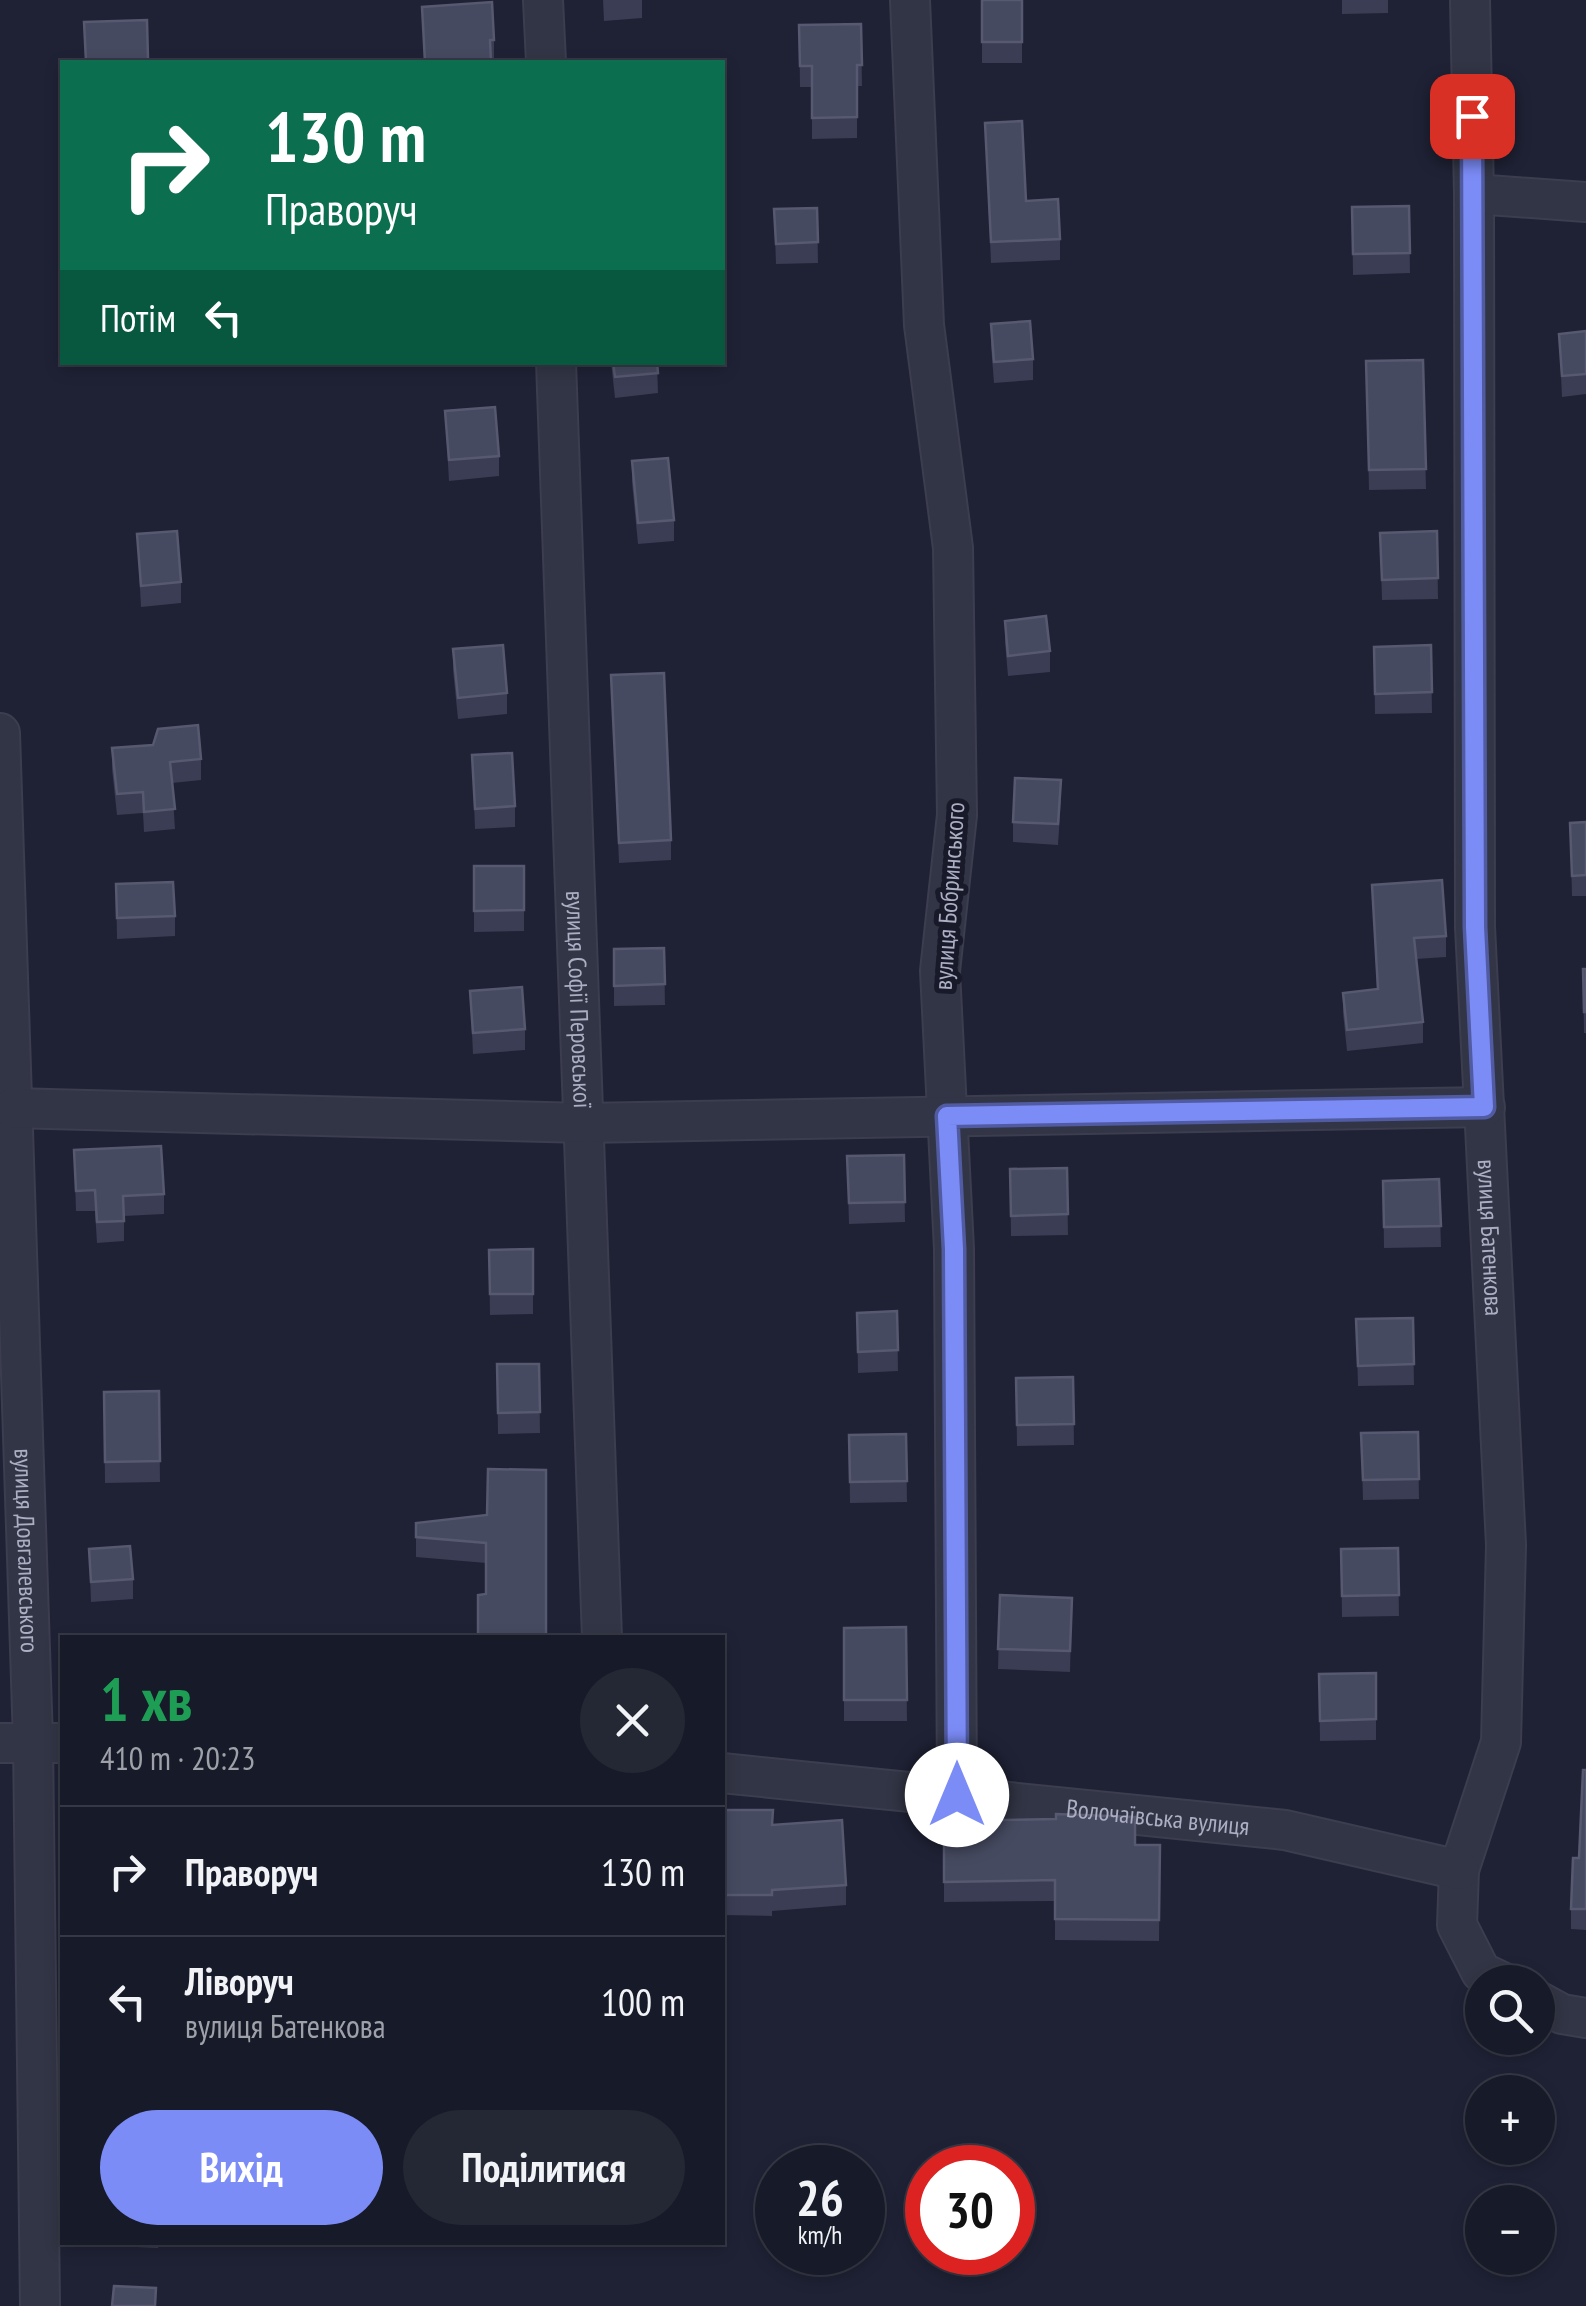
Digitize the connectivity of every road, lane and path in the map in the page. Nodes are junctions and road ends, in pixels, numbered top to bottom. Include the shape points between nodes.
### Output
1 (543, 0) edge
2 (910, 0) edge
3 (1470, 0) edge
4 (546, 60) edge
5 (1474, 194) junction
6 (1586, 202) edge
7 (556, 365) edge
8 (0, 733) edge
9 (1484, 1107) junction
10 (12, 1108) junction
11 (947, 1116) junction
12 (584, 1123) junction
13 (602, 1635) edge
14 (32, 1742) edge
15 (725, 1773) edge
16 (957, 1795) junction
17 (1459, 1870) junction
18 (1477, 1965) edge
19 (1555, 2010) edge
20 (1586, 2018) edge
21 (40, 2306) edge

1 - 4 street
2 - 11 street, вулиця Бобринського via 924,325 952,548 956,815 940,971
3 - 5 street, вулиця Батенкова
5 - 6 street
5 - 9 street, вулиця Батенкова via 1475,927
7 - 12 street, вулиця Софії Перовської
8 - 10 street, вулиця Довгалевського
9 - 11 street
9 - 17 street, вулиця Батенкова via 1506,1545 1501,1742
10 - 12 street
10 - 14 street, вулиця Довгалевського
11 - 12 street
11 - 16 street, вулиця Бобринського via 954,1249
12 - 13 street, вулиця Софії Перовської
14 - 21 street, вулиця Довгалевського
15 - 16 street, Волочаївська вулиця
16 - 17 street, Волочаївська вулиця via 1285,1830
17 - 18 street via 1457,1925
19 - 20 street

